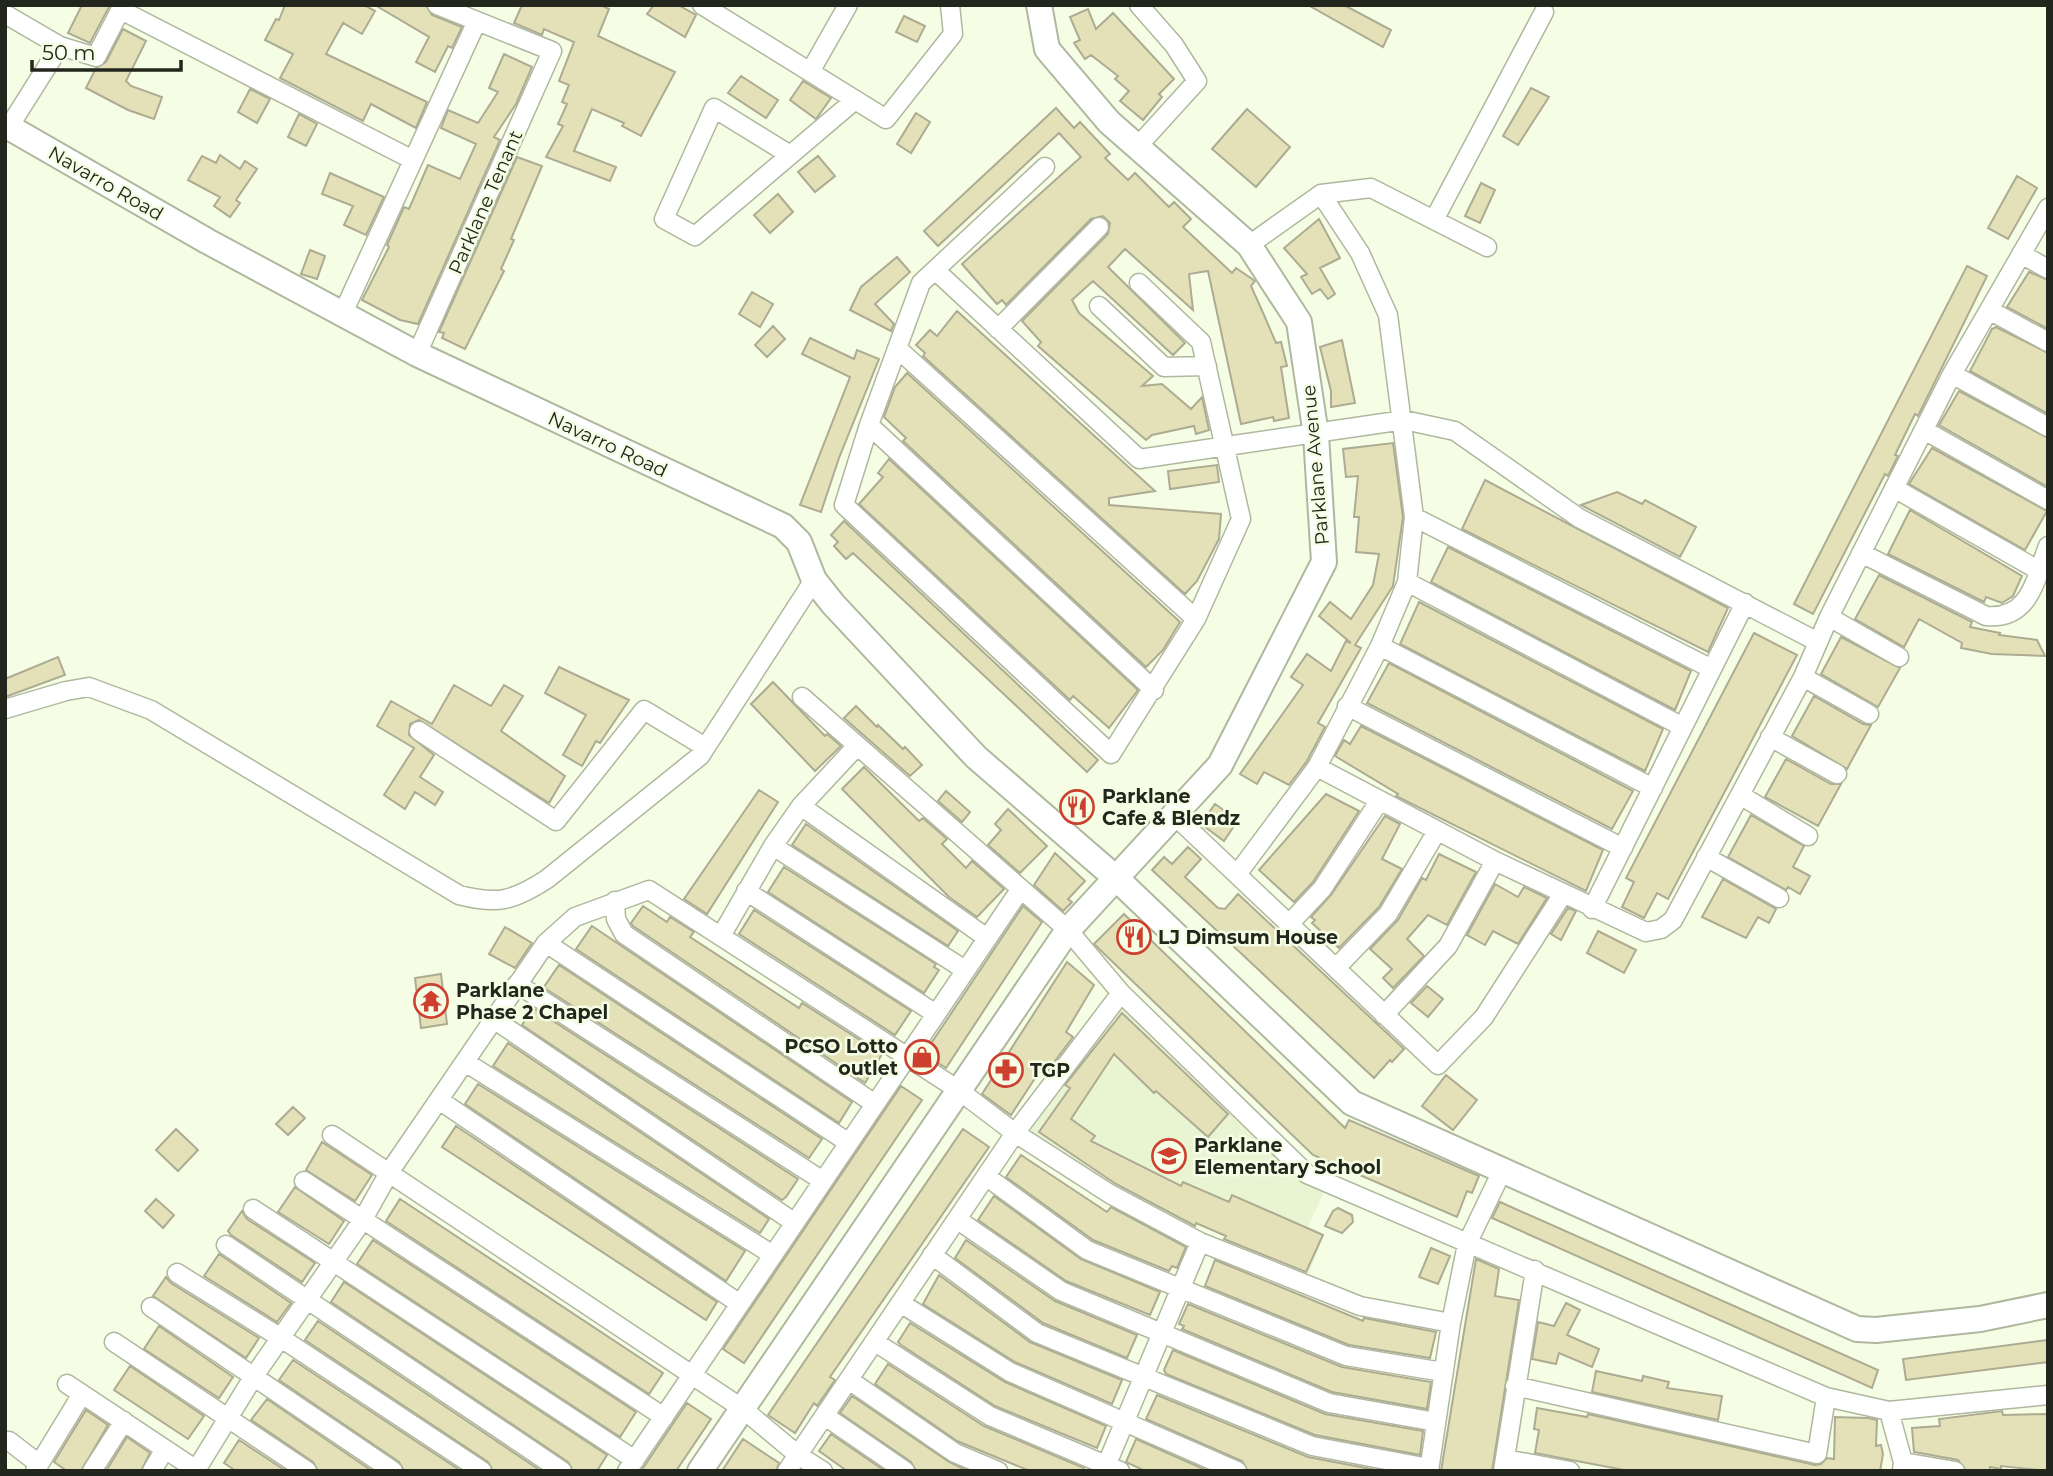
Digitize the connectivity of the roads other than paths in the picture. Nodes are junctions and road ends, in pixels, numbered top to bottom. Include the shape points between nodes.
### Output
1 (437, 5) edge
2 (702, 5) edge
3 (848, 5) edge
4 (950, 5) edge
5 (1039, 5) edge
6 (1139, 5) edge
7 (122, 8) edge
8 (1544, 12) dead end
9 (5, 14) edge
10 (477, 21) junction
11 (60, 47) junction
12 (810, 72) junction
13 (855, 100) junction
14 (7, 126) edge
15 (1138, 146) junction
16 (790, 155) junction
17 (413, 160) junction
18 (1045, 167) dead end
19 (1321, 194) junction
20 (2048, 208) edge
21 (1434, 220) junction
22 (1099, 227) dead end
23 (1249, 245) junction
24 (1487, 247) dead end
25 (2021, 254) junction
26 (2048, 269) edge
27 (935, 270) junction
28 (1139, 283) dead end
29 (1099, 306) dead end
30 (1989, 310) junction
31 (343, 313) junction
32 (998, 329) junction
33 (2048, 342) edge
34 (898, 349) junction
35 (417, 354) junction
36 (1207, 366) junction
37 (1952, 374) junction
38 (1404, 420) junction
39 (869, 425) junction
40 (2048, 426) edge
41 (1924, 430) junction
42 (1316, 435) junction
43 (1225, 448) junction
44 (1894, 488) junction
45 (2048, 500) edge
46 (1414, 517) junction
47 (2048, 547) edge
48 (1861, 553) junction
49 (2038, 570) junction
50 (814, 580) junction
51 (1407, 582) junction
52 (1745, 603) junction
53 (1829, 617) junction
54 (1196, 618) junction
55 (1818, 642) junction
56 (1380, 646) junction
57 (1899, 657) dead end
58 (1712, 669) junction
59 (1803, 677) junction
60 (1154, 690) junction
61 (802, 697) dead end
62 (1348, 706) junction
63 (5, 709) edge
64 (1869, 714) dead end
65 (1683, 727) junction
66 (419, 731) dead end
67 (1770, 737) junction
68 (705, 747) junction
69 (856, 747) junction
70 (1317, 767) junction
71 (1837, 774) dead end
72 (1653, 788) junction
73 (1740, 795) junction
74 (1380, 800) junction
75 (801, 806) junction
76 (1175, 816) junction
77 (1437, 831) junction
78 (1808, 836) dead end
79 (772, 846) junction
80 (1623, 848) junction
81 (1706, 857) junction
82 (1495, 861) junction
83 (1238, 873) junction
84 (1117, 879) junction
85 (746, 891) junction
86 (1020, 891) junction
87 (1563, 894) junction
88 (1779, 898) dead end
89 (615, 901) junction
90 (1592, 909) junction
91 (1290, 923) junction
92 (1068, 930) junction
93 (721, 936) junction
94 (987, 938) junction
95 (547, 943) junction
96 (1336, 968) junction
97 (965, 970) junction
98 (517, 984) junction
99 (1121, 993) junction
100 (936, 1014) junction
101 (1384, 1015) junction
102 (495, 1020) junction
103 (906, 1059) junction
104 (465, 1062) junction
105 (957, 1089) junction
106 (439, 1100) junction
107 (875, 1104) junction
108 (1015, 1133) junction
109 (332, 1135) dead end
110 (849, 1143) junction
111 (390, 1171) junction
112 (1502, 1171) junction
113 (987, 1177) junction
114 (304, 1181) dead end
115 (823, 1181) junction
116 (253, 1209) dead end
117 (958, 1220) junction
118 (362, 1221) junction
119 (795, 1223) junction
120 (1200, 1242) junction
121 (1467, 1244) junction
122 (226, 1245) dead end
123 (773, 1255) junction
124 (932, 1255) junction
125 (334, 1259) junction
126 (1535, 1270) junction
127 (177, 1273) dead end
128 (1180, 1289) junction
129 (308, 1300) junction
130 (740, 1304) junction
131 (902, 1304) junction
132 (2048, 1305) edge
133 (151, 1307) dead end
134 (1451, 1323) junction
135 (1162, 1333) junction
136 (281, 1338) junction
137 (114, 1342) dead end
138 (875, 1342) junction
139 (1443, 1372) junction
140 (254, 1376) junction
141 (691, 1376) junction
142 (1143, 1377) junction
143 (849, 1380) junction
144 (67, 1384) dead end
145 (1515, 1386) junction
146 (82, 1394) junction
147 (2048, 1395) edge
148 (1826, 1397) junction
149 (743, 1409) junction
150 (1889, 1411) junction
151 (825, 1416) junction
152 (664, 1417) junction
153 (229, 1419) junction
154 (1125, 1421) junction
155 (124, 1422) junction
156 (1436, 1422) junction
157 (9, 1441) dead end
158 (165, 1449) junction
159 (798, 1455) junction
160 (631, 1465) edge
161 (1504, 1465) edge
162 (1903, 1466) edge
163 (37, 1467) edge
164 (1110, 1469) edge
165 (1429, 1469) edge
166 (197, 1470) edge
167 (92, 1471) edge
168 (152, 1471) edge
169 (307, 1471) edge
170 (393, 1471) edge
171 (482, 1471) edge
172 (562, 1471) edge
173 (700, 1471) edge
174 (787, 1471) edge
175 (823, 1471) edge
176 (905, 1471) edge
177 (998, 1471) edge
178 (1237, 1471) edge
179 (1570, 1471) edge
180 (1955, 1471) edge

1 - 10 street
2 - 12 street
3 - 12 street
4 - 13 street via 953,34 886,119
5 - 15 street, Parklane Avenue via 1047,49 1109,122
6 - 15 street via 1174,45 1197,81
7 - 11 street via 96,57
7 - 17 street
8 - 21 street
9 - 11 street
10 - 17 street
10 - 35 street, Parklane Tenant via 552,51
11 - 14 street
12 - 13 street
13 - 16 street
14 - 31 street, Navarro Road via 206,241
15 - 23 street, Parklane Avenue
16 - 16 street via 695,236 664,219 714,108
17 - 31 street
18 - 27 street
19 - 21 street via 1371,188
19 - 23 street
19 - 38 street via 1360,254 1388,315
20 - 25 street
21 - 24 street
22 - 32 street
23 - 42 street, Parklane Avenue via 1298,322
25 - 26 street
25 - 30 street
27 - 32 street
27 - 34 street via 921,284
28 - 36 street via 1202,342
29 - 36 street via 1164,367
30 - 33 street
30 - 37 street
31 - 35 street, Navarro Road
32 - 43 street via 1139,459
34 - 39 street
34 - 54 street
35 - 50 street, Navarro Road via 783,526 799,542
36 - 43 street
37 - 40 street
37 - 41 street
38 - 42 street
38 - 46 street
38 - 52 street via 1455,431 1579,518
39 - 60 street
39 - 60 street via 844,505 1111,754
41 - 44 street
41 - 45 street
42 - 43 street
42 - 76 street, Parklane Avenue via 1324,562 1220,765
43 - 54 street via 1241,519
44 - 48 street
44 - 49 street
46 - 51 street
46 - 58 street
47 - 49 street
48 - 49 street via 1986,616 2002,618 2024,604
48 - 53 street
50 - 68 street
50 - 84 street, Navarro Road via 976,757
51 - 56 street
51 - 65 street
52 - 55 street
52 - 58 street
53 - 55 street
53 - 57 street
54 - 60 street
55 - 59 street
56 - 62 street
56 - 72 street
58 - 65 street
59 - 64 street
59 - 67 street
61 - 69 street
62 - 70 street
62 - 80 street
63 - 68 street via 89,687 151,710 459,895 489,903 520,896 547,878 700,756
65 - 72 street
66 - 68 street via 556,821 644,710
67 - 71 street
67 - 73 street
69 - 75 street
69 - 86 street
70 - 74 street
70 - 83 street
72 - 80 street
73 - 78 street
73 - 81 street
74 - 77 street
74 - 91 street via 1322,889
75 - 79 street
75 - 94 street
76 - 83 street
76 - 84 street, Parklane Avenue
77 - 82 street
77 - 96 street via 1388,914
79 - 85 street
79 - 97 street
80 - 90 street
81 - 88 street
81 - 90 street via 1673,920 1661,929 1646,932
82 - 87 street
82 - 101 street via 1448,946
83 - 91 street
84 - 92 street, Parklane Avenue
84 - 112 street, Navarro Road via 1352,1103
85 - 93 street
85 - 100 street
86 - 92 street
86 - 94 street
87 - 90 street
87 - 101 street via 1484,1017 1438,1065
89 - 93 street via 649,890
89 - 95 street via 575,917
89 - 107 street via 616,919 624,934
91 - 96 street
92 - 99 street
92 - 105 street, Parklane Avenue
93 - 103 street
94 - 97 street
95 - 98 street
95 - 110 street
96 - 101 street
97 - 100 street
98 - 102 street
98 - 115 street
99 - 108 street
99 - 121 street via 1307,1174
100 - 103 street
102 - 104 street
102 - 119 street
103 - 105 street
103 - 107 street
104 - 106 street
104 - 123 street
105 - 108 street
105 - 149 street, Parklane Avenue
106 - 111 street
106 - 130 street
107 - 110 street
108 - 113 street
108 - 120 street via 1110,1194
109 - 111 street
110 - 115 street
111 - 118 street
111 - 141 street
112 - 121 street
112 - 132 street, Navarro Road via 1857,1329 1980,1319
113 - 117 street
113 - 128 street via 1087,1250
114 - 118 street
115 - 119 street
116 - 125 street
117 - 124 street
117 - 135 street via 1061,1291
118 - 125 street
118 - 152 street
119 - 123 street
120 - 128 street
120 - 134 street via 1360,1306
121 - 126 street
121 - 134 street
122 - 129 street
123 - 130 street
124 - 131 street
124 - 142 street via 1037,1333
125 - 129 street
125 - 160 street
126 - 145 street
126 - 148 street
127 - 136 street
128 - 135 street
128 - 139 street via 1346,1356
129 - 136 street
129 - 172 street
130 - 141 street
131 - 138 street
131 - 154 street via 1010,1372
133 - 140 street
134 - 139 street
135 - 142 street
135 - 156 street via 1329,1403
136 - 140 street
136 - 171 street
137 - 153 street
138 - 143 street
138 - 164 street via 990,1416
139 - 156 street
140 - 153 street
140 - 170 street
141 - 149 street
141 - 152 street
142 - 154 street
142 - 165 street via 1312,1446
143 - 151 street
143 - 177 street via 955,1453
144 - 146 street
145 - 148 street via 1817,1454
145 - 161 street
146 - 155 street
146 - 163 street
147 - 150 street
148 - 150 street
149 - 159 street
149 - 173 street, Parklane Avenue
150 - 162 street
151 - 159 street
151 - 176 street
152 - 160 street
153 - 166 street
153 - 169 street
154 - 164 street
154 - 178 street
155 - 158 street
155 - 167 street
156 - 165 street
157 - 163 street
158 - 166 street
158 - 168 street
159 - 174 street
159 - 175 street
161 - 179 street
162 - 180 street

